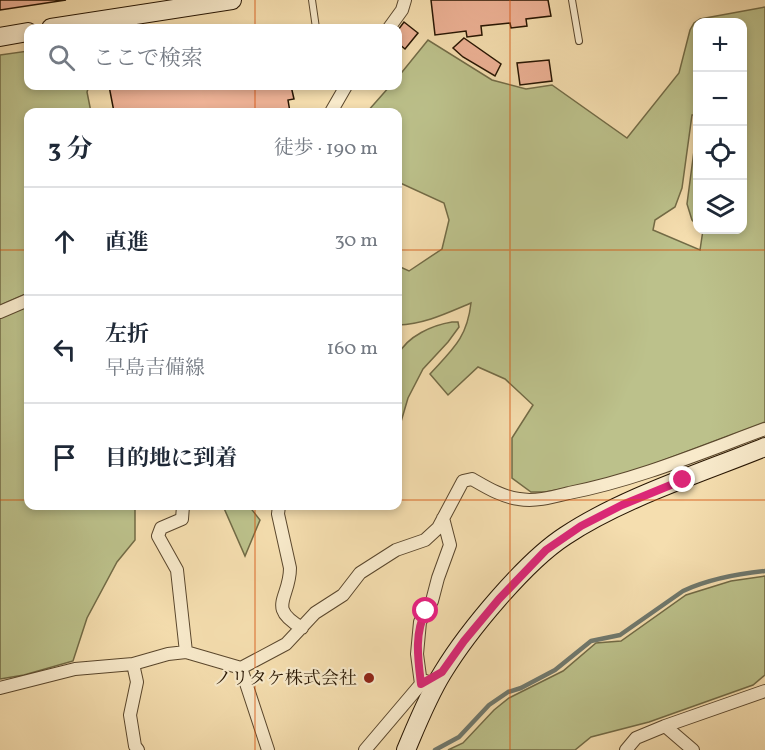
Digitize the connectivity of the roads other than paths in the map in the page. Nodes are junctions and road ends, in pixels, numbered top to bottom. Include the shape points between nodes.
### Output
1 (232, 0) edge
2 (312, 0) edge
3 (405, 0) edge
4 (572, 0) edge
5 (77, 24) edge
6 (315, 24) edge
7 (391, 24) edge
8 (24, 33) edge
9 (0, 37) edge
10 (579, 41) dead end
11 (344, 90) edge
12 (333, 108) edge
13 (24, 302) edge
14 (0, 312) edge
15 (765, 429) edge
16 (765, 447) edge
17 (183, 510) edge
18 (278, 510) edge
19 (443, 518) junction
20 (302, 628) junction
21 (186, 652) junction
22 (133, 664) junction
23 (241, 668) junction
24 (442, 672) junction
25 (421, 684) junction
26 (0, 688) edge
27 (765, 692) edge
28 (665, 726) junction
29 (138, 750) edge
30 (268, 750) edge
31 (365, 750) edge
32 (406, 750) edge
33 (626, 750) edge
34 (693, 750) edge

1 - 5 main road
2 - 6 lane
3 - 7 street
4 - 10 lane
8 - 9 main road
11 - 12 street
13 - 14 street
15 - 19 street via 597,488 539,499 519,499 472,479 463,481
16 - 24 main road via 622,505 563,537 499,599
17 - 21 street via 182,519 161,528 158,536 177,570
18 - 20 street via 290,568 282,610 286,618
19 - 20 street via 425,540 396,550 360,573 343,595 315,613
19 - 25 street via 450,545 432,602 420,622 417,654
20 - 23 street via 286,644
21 - 22 street
21 - 23 street
22 - 26 street via 75,669
22 - 29 street via 137,682 130,715
23 - 30 street
24 - 25 street
24 - 32 main road
25 - 31 street
27 - 28 street
28 - 33 street via 636,738
28 - 34 street

